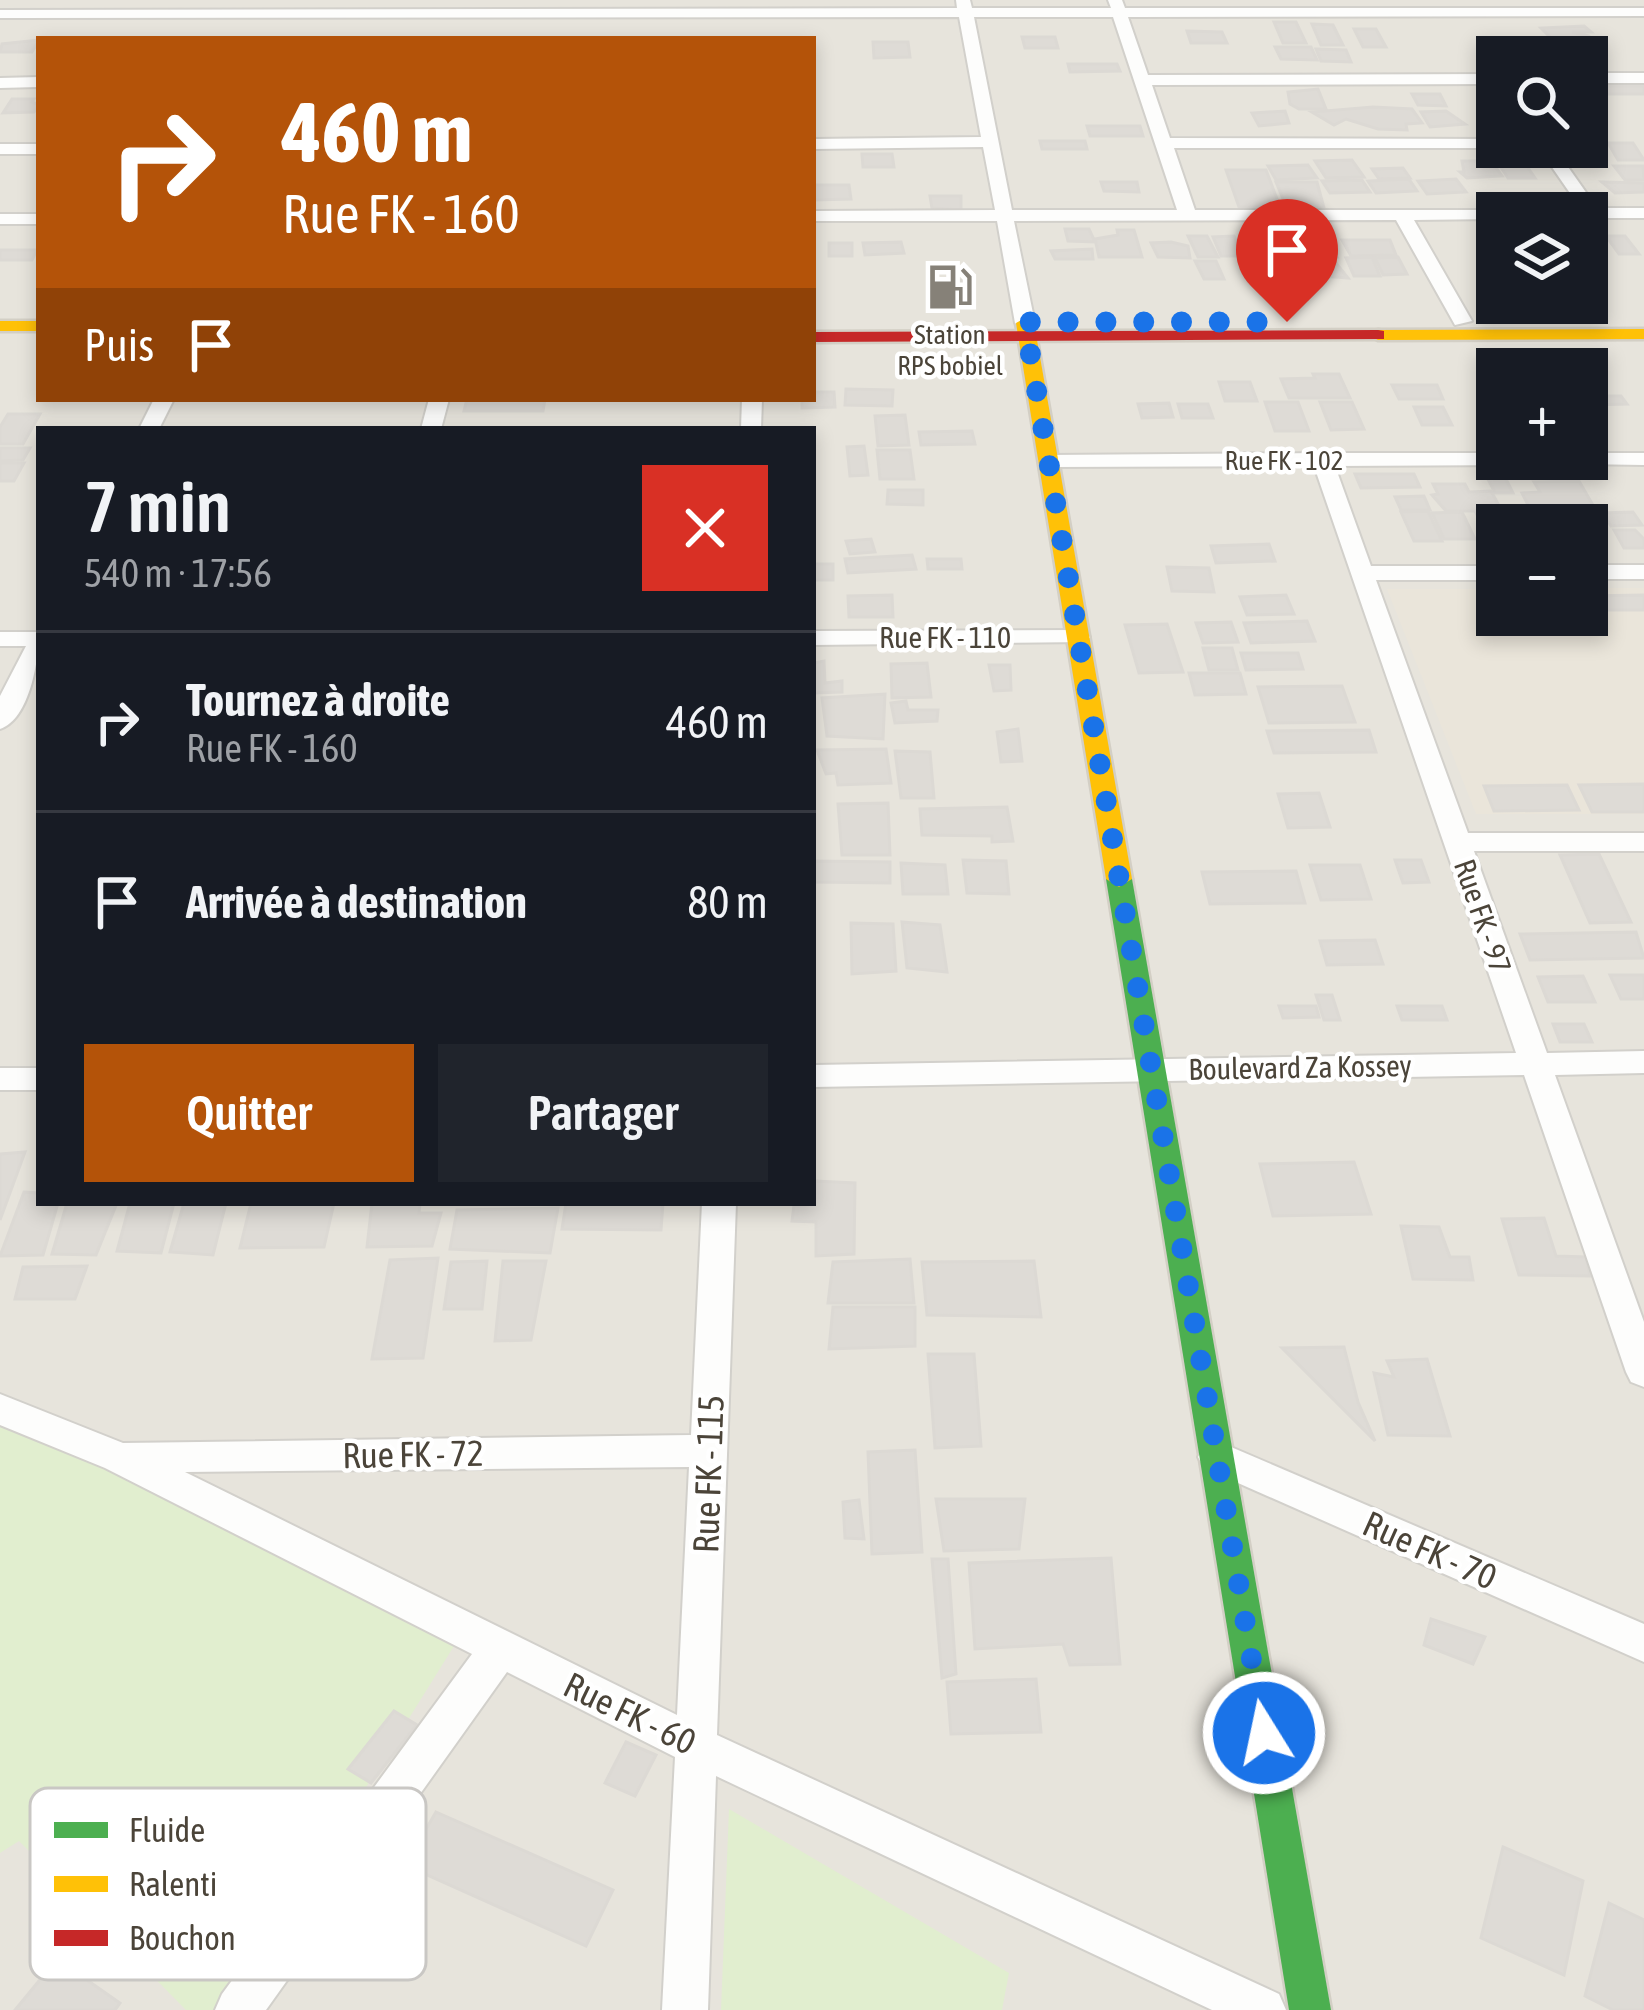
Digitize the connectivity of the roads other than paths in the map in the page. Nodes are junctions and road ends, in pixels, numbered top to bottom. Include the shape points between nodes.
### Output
1 (809, 6) edge
2 (964, 6) edge
3 (1117, 6) edge
4 (1463, 7) edge
5 (353, 13) edge
6 (0, 14) edge
7 (1633, 16) edge
8 (1644, 78) edge
9 (1476, 79) edge
10 (1608, 79) edge
11 (1142, 80) junction
12 (36, 82) edge
13 (0, 83) edge
14 (990, 142) junction
15 (1163, 143) junction
16 (816, 144) edge
17 (1476, 144) edge
18 (0, 149) edge
19 (36, 149) edge
20 (1608, 213) edge
21 (1644, 213) edge
22 (1402, 214) junction
23 (1476, 214) edge
24 (1005, 215) junction
25 (1188, 215) junction
26 (816, 216) edge
27 (36, 218) edge
28 (0, 219) edge
29 (1644, 320) edge
30 (1462, 321) junction
31 (816, 323) edge
32 (0, 326) edge
33 (36, 326) edge
34 (1026, 329) junction
35 (1644, 334) edge
36 (816, 337) edge
37 (36, 338) edge
38 (0, 339) edge
39 (1322, 459) junction
40 (1476, 459) edge
41 (1608, 459) edge
42 (1644, 459) edge
43 (1048, 461) junction
44 (1608, 572) edge
45 (1644, 572) edge
46 (1362, 573) junction
47 (1476, 573) edge
48 (1078, 637) junction
49 (816, 638) edge
50 (0, 639) edge
51 (36, 642) edge
52 (36, 648) edge
53 (0, 722) edge
54 (1457, 842) junction
55 (1644, 842) edge
56 (1644, 1062) edge
57 (1535, 1063) junction
58 (1152, 1070) junction
59 (816, 1076) edge
60 (0, 1079) edge
61 (36, 1079) edge
62 (719, 1206) edge
63 (1644, 1372) edge
64 (0, 1409) edge
65 (709, 1451) junction
66 (1217, 1456) junction
67 (118, 1457) junction
68 (1644, 1642) edge
69 (501, 1648) junction
70 (696, 1746) junction
71 (399, 1788) edge
72 (260, 1980) edge
73 (238, 2010) edge
74 (685, 2010) edge
75 (1263, 2010) edge
76 (1310, 2010) edge

1 - 2 street
1 - 5 street via 787,19
2 - 3 street
2 - 14 street
3 - 4 street
3 - 11 street
4 - 7 street
5 - 6 street
8 - 10 street
9 - 11 street
11 - 15 street
12 - 13 street
14 - 16 street
14 - 24 street
15 - 17 street
15 - 25 street
18 - 19 street
20 - 21 street
22 - 23 street
22 - 25 street
22 - 30 street
24 - 25 street
24 - 26 street
24 - 34 street
27 - 28 street
29 - 30 main road
30 - 34 main road
31 - 34 main road
32 - 33 main road
34 - 35 main road
34 - 36 main road
34 - 43 main road
37 - 38 main road
39 - 40 street, Rue FK - 102
39 - 43 street, Rue FK - 102
39 - 46 street, Rue FK - 97
41 - 42 street
43 - 48 main road
44 - 45 street
46 - 47 street
46 - 54 street, Rue FK - 97
48 - 49 street, Rue FK - 110
48 - 58 main road
50 - 51 street
52 - 53 street
54 - 55 street
54 - 57 street, Rue FK - 97
56 - 57 street, Boulevard Za Kossey
57 - 58 street, Boulevard Za Kossey
57 - 63 street, Rue FK - 97
58 - 59 street, Boulevard Za Kossey
58 - 66 main road
60 - 61 street
62 - 65 street, Rue FK - 115
64 - 67 street, Rue FK - 60
65 - 67 street, Rue FK - 72
65 - 70 street, Rue FK - 115
66 - 68 street, Rue FK - 70
66 - 76 main road
67 - 69 street, Rue FK - 60
69 - 70 street, Rue FK - 60
69 - 71 street
70 - 74 street, Rue FK - 115
70 - 75 street, Rue FK - 60
72 - 73 street

